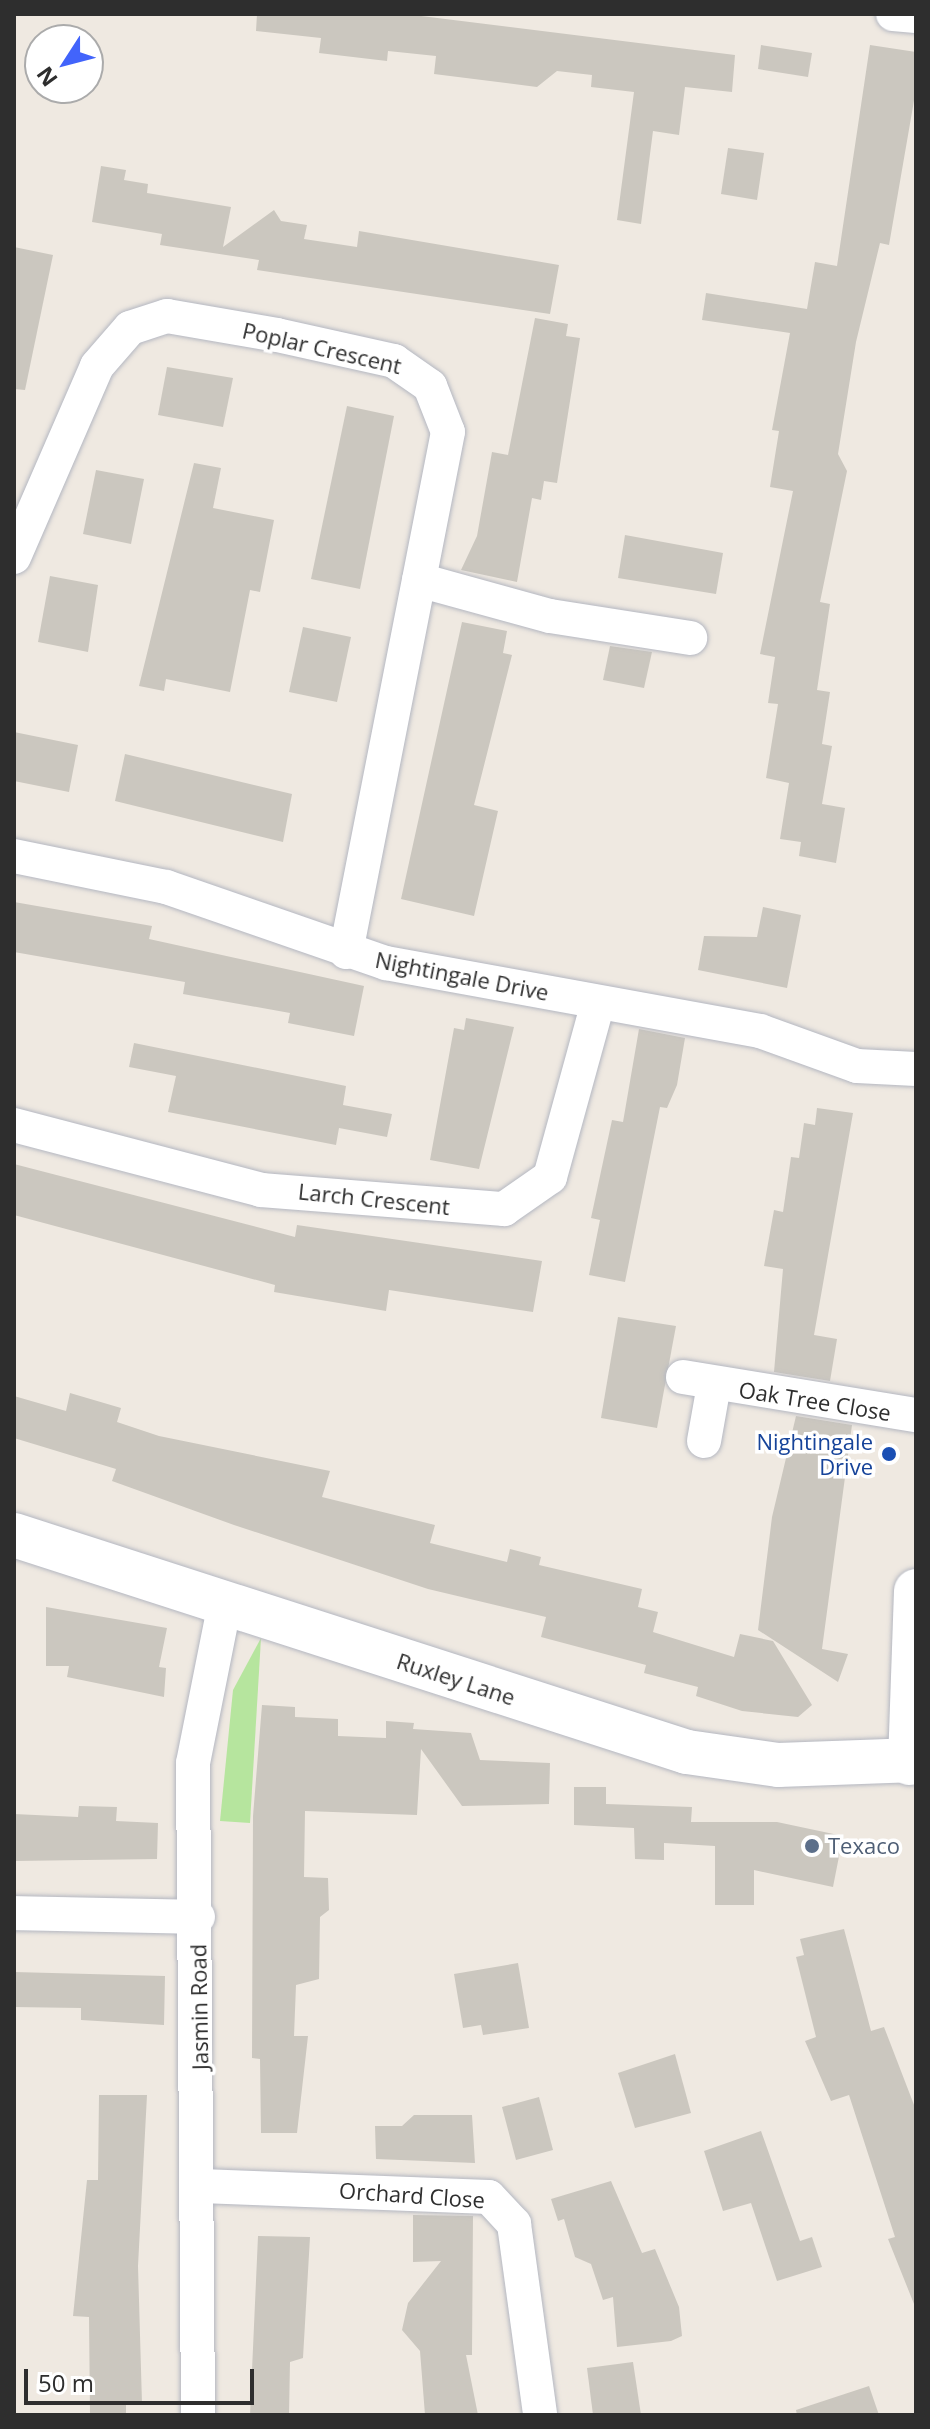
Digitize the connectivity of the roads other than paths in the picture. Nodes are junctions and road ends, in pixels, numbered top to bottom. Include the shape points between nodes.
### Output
1 (893, 14) edge
2 (916, 16) edge
3 (14, 557) edge
4 (419, 580) junction
5 (690, 638) dead end
6 (14, 856) edge
7 (346, 952) junction
8 (598, 1003) junction
9 (916, 1069) edge
10 (14, 1125) edge
11 (916, 1415) edge
12 (704, 1441) dead end
13 (14, 1535) edge
14 (225, 1603) junction
15 (915, 1618) edge
16 (913, 1762) edge
17 (14, 1913) edge
18 (198, 1917) junction
19 (201, 2186) junction
20 (198, 2415) edge
21 (540, 2415) edge

1 - 2 street
3 - 4 street, Poplar Crescent via 97,366 130,328 167,316 415,370 448,432
4 - 5 street via 550,616
4 - 7 street, Poplar Crescent
6 - 7 street, Nightingale Drive via 166,887
7 - 8 street, Nightingale Drive
8 - 9 street, Nightingale Drive via 760,1031 857,1066
8 - 10 street, Larch Crescent via 550,1177 504,1209 261,1190
11 - 12 street, Oak Tree Close via 698,1381
13 - 14 main road, Ruxley Lane
14 - 16 main road, Ruxley Lane via 687,1752 778,1765
14 - 18 street, Jasmin Road via 193,1763
15 - 16 main road
17 - 18 street
18 - 19 street, Jasmin Road
19 - 20 street, Jasmin Road
19 - 21 street, Orchard Close via 489,2197 514,2224

